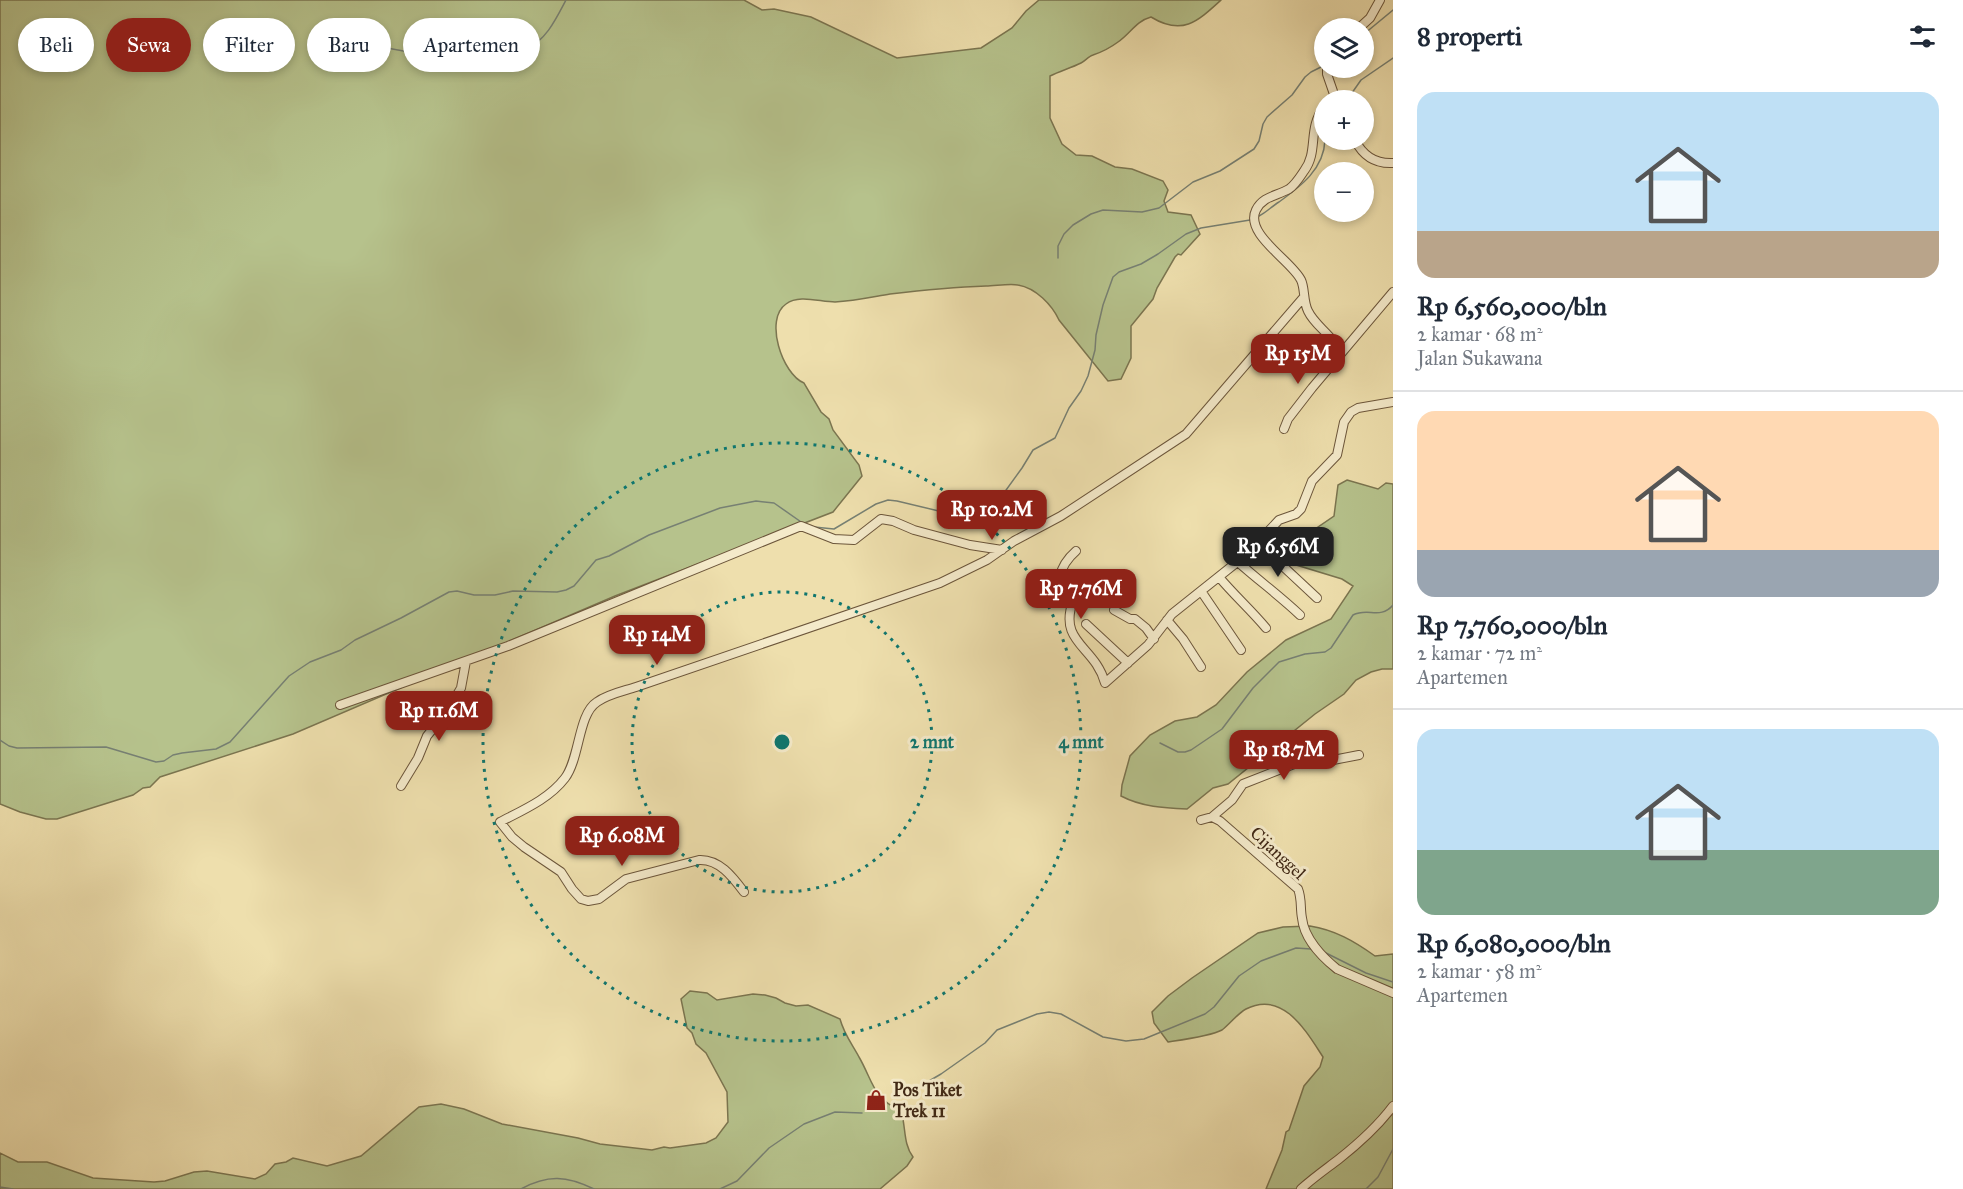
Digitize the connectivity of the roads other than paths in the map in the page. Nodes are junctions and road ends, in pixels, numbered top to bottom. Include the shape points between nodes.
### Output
1 (1380, 0) edge
2 (1371, 18) edge
3 (1314, 126) edge
4 (1361, 150) edge
5 (1393, 163) edge
6 (1393, 292) edge
7 (1303, 298) junction
8 (1338, 355) junction
9 (1393, 402) edge
10 (1284, 429) dead end
11 (1256, 545) junction
12 (1002, 550) junction
13 (1076, 551) dead end
14 (1238, 562) junction
15 (1219, 577) junction
16 (1201, 591) junction
17 (1317, 598) dead end
18 (1114, 610) dead end
19 (1300, 615) dead end
20 (1167, 620) junction
21 (1086, 624) dead end
22 (1266, 628) dead end
23 (1154, 639) junction
24 (1241, 650) dead end
25 (466, 661) junction
26 (1128, 663) junction
27 (1201, 667) dead end
28 (340, 705) dead end
29 (1359, 755) dead end
30 (401, 786) dead end
31 (1212, 817) junction
32 (1202, 820) dead end
33 (744, 892) dead end
34 (1393, 993) edge
35 (1393, 1106) edge
36 (1301, 1189) edge

1 - 2 street
3 - 7 street via 1311,156 1305,170 1289,189 1261,201 1254,213 1260,235 1302,280
4 - 5 street via 1379,163
6 - 8 street
7 - 8 street via 1308,312 1335,342
7 - 12 street via 1186,434
8 - 10 street
9 - 11 street via 1351,412 1344,422 1336,455 1312,481 1301,509 1279,520
11 - 14 street
11 - 17 street
12 - 25 street via 881,519 854,540 834,539 801,526
12 - 33 street via 940,583 596,702 583,722 573,765 564,779 547,796 500,822 524,847 561,872 572,889 588,901 599,899 626,879 699,860 720,866
13 - 26 street via 1063,565 1059,578 1061,592 1073,601 1069,628 1073,637 1098,666 1105,683
14 - 15 street
14 - 19 street
15 - 16 street
15 - 22 street
16 - 20 street
16 - 24 street
18 - 23 street via 1135,619
20 - 23 street
20 - 27 street
21 - 26 street
23 - 26 street
25 - 28 street
25 - 30 street via 461,688 427,736
29 - 31 street via 1294,764 1243,784
31 - 32 street
31 - 34 street, Cijanggel via 1298,889 1302,922 1314,945 1330,963
35 - 36 street via 1384,1119

